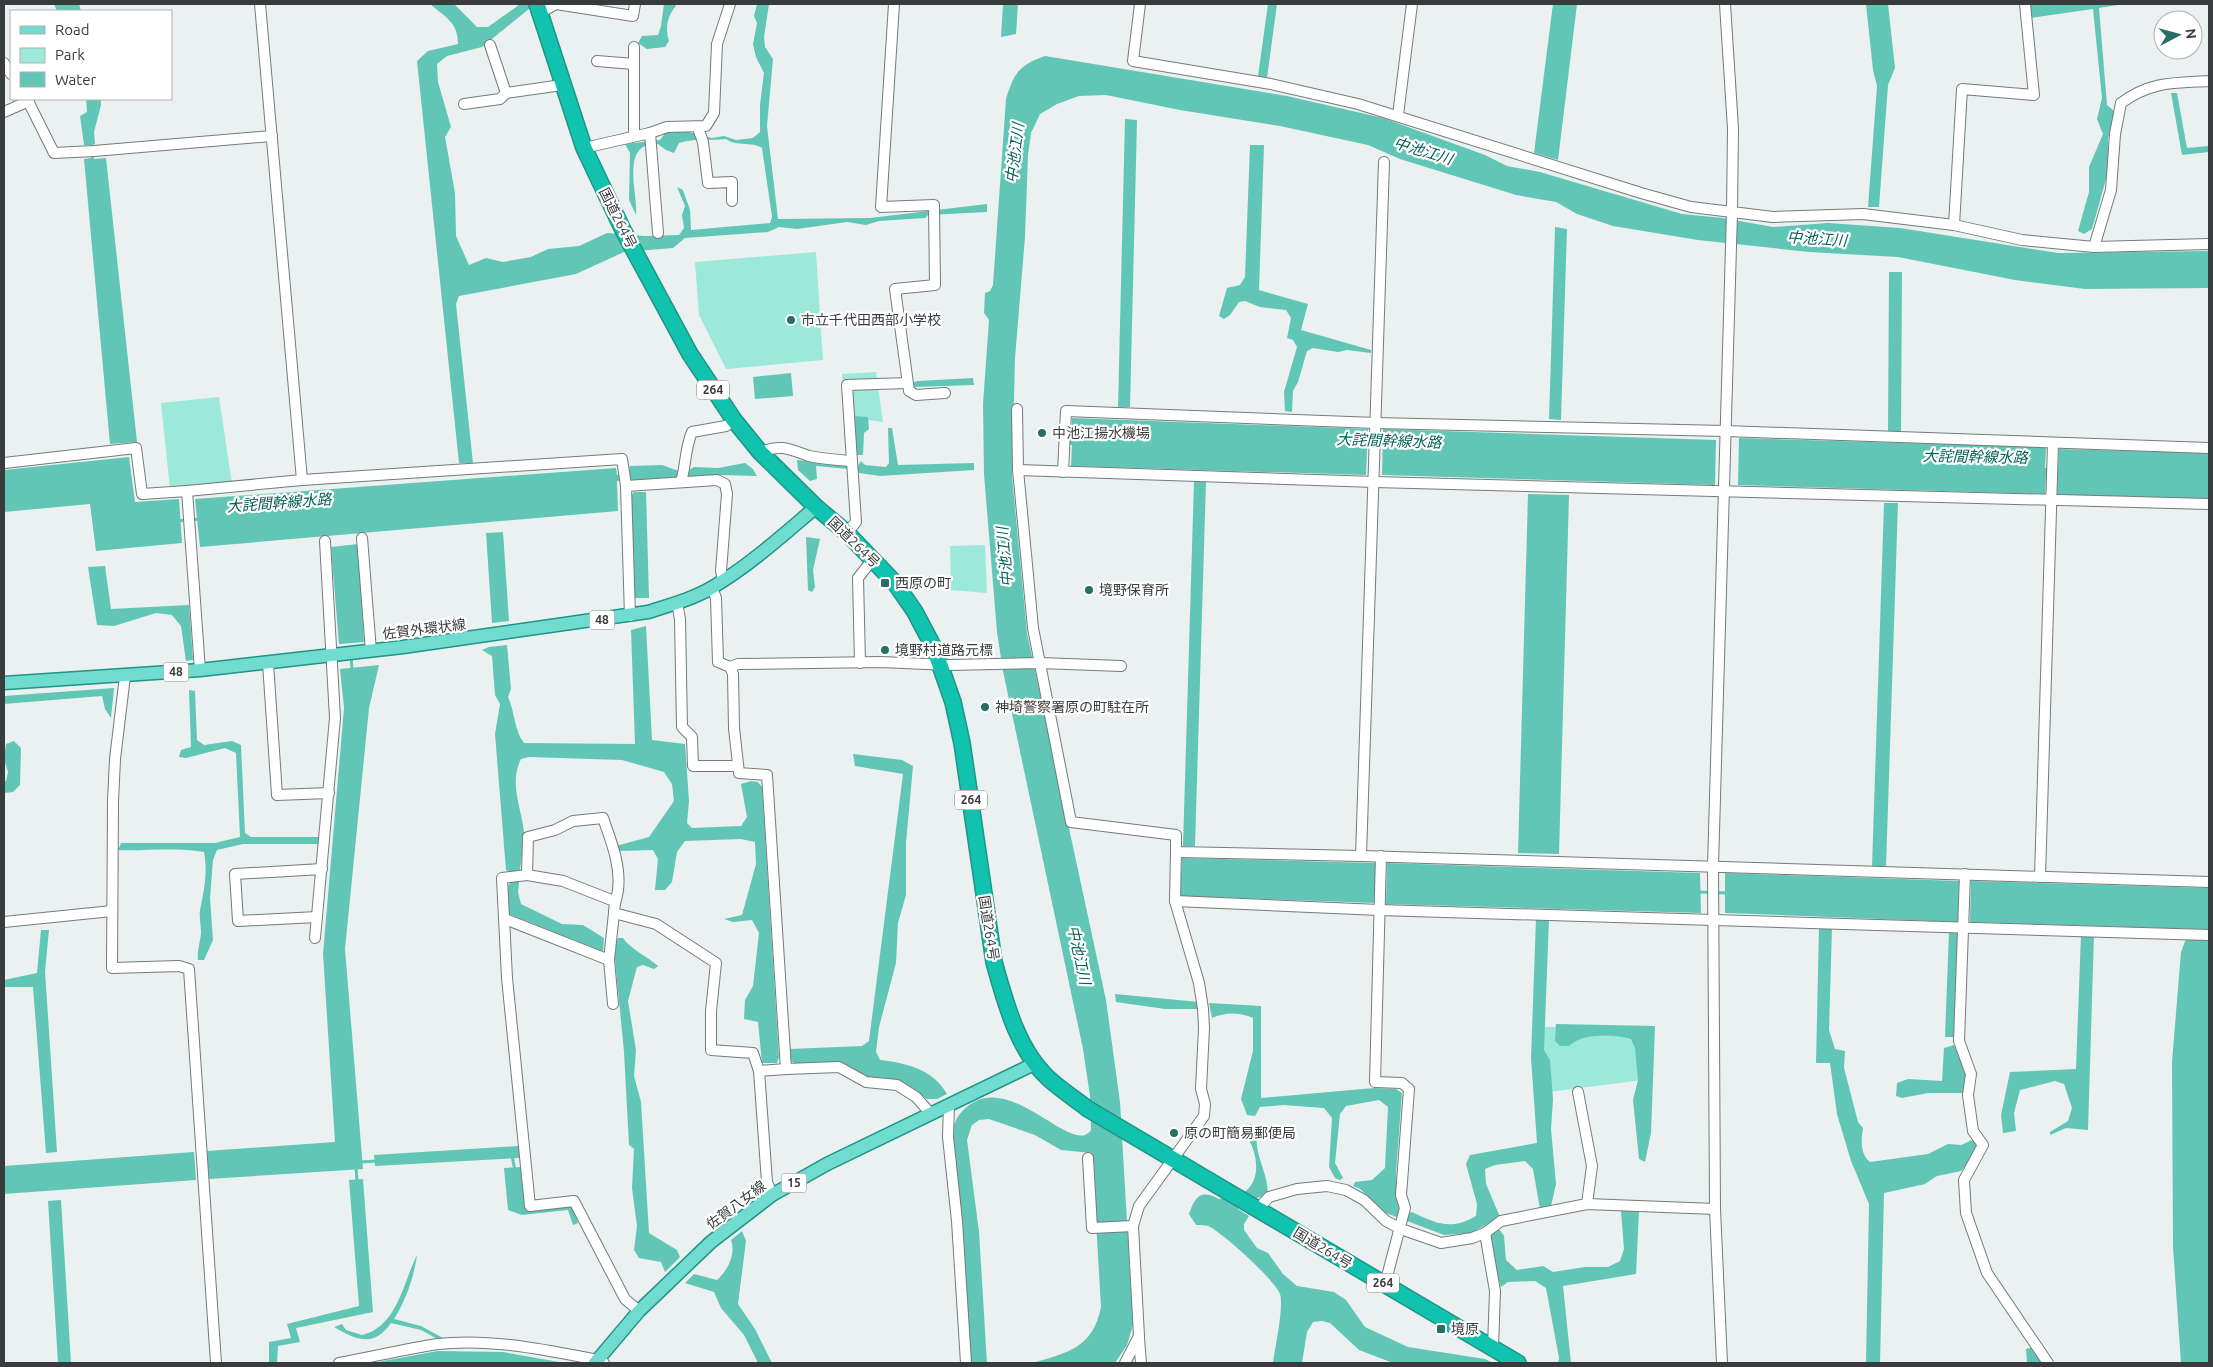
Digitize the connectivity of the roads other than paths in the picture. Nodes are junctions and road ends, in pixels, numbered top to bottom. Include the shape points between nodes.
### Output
1 (260, 4) edge
2 (635, 4) edge
3 (730, 4) edge
4 (894, 4) edge
5 (1140, 4) edge
6 (1412, 4) edge
7 (1725, 4) edge
8 (2025, 4) edge
9 (583, 6) edge
10 (539, 8) edge
11 (490, 46) dead end
12 (634, 48) dead end
13 (598, 61) dead end
14 (634, 64) junction
15 (2209, 80) edge
16 (562, 85) junction
17 (506, 93) junction
18 (28, 100) edge
19 (464, 104) dead end
20 (4, 112) edge
21 (1398, 115) junction
22 (698, 128) junction
23 (272, 136) junction
24 (634, 136) junction
25 (651, 140) junction
26 (584, 148) junction
27 (1384, 162) dead end
28 (732, 201) dead end
29 (1732, 212) junction
30 (1954, 225) junction
31 (658, 233) dead end
32 (2209, 244) edge
33 (2094, 247) junction
34 (907, 383) junction
35 (945, 393) dead end
36 (1017, 408) dead end
37 (734, 420) junction
38 (1376, 423) junction
39 (1726, 431) junction
40 (2053, 443) junction
41 (2209, 448) edge
42 (760, 452) junction
43 (852, 462) junction
44 (4, 463) edge
45 (1018, 470) junction
46 (1063, 472) junction
47 (302, 480) junction
48 (681, 482) junction
49 (1375, 482) junction
50 (626, 486) junction
51 (1724, 490) junction
52 (187, 491) junction
53 (2052, 500) junction
54 (2209, 504) edge
55 (816, 507) junction
56 (847, 533) junction
57 (362, 538) dead end
58 (325, 541) dead end
59 (872, 559) junction
60 (723, 580) junction
61 (712, 588) junction
62 (677, 603) junction
63 (630, 616) junction
64 (371, 651) junction
65 (333, 655) junction
66 (268, 662) junction
67 (860, 663) junction
68 (1040, 663) junction
69 (941, 665) junction
70 (1121, 666) dead end
71 (730, 667) junction
72 (200, 670) junction
73 (125, 676) junction
74 (4, 683) edge
75 (737, 766) junction
76 (329, 792) junction
77 (1184, 852) junction
78 (1362, 856) junction
79 (1381, 856) junction
80 (1713, 866) junction
81 (322, 869) junction
82 (1965, 874) junction
83 (527, 875) junction
84 (2040, 877) junction
85 (2209, 882) edge
86 (614, 901) junction
87 (1175, 901) junction
88 (1380, 910) junction
89 (112, 911) junction
90 (614, 913) junction
91 (318, 917) junction
92 (1713, 918) junction
93 (505, 919) junction
94 (4, 922) edge
95 (1964, 928) junction
96 (2209, 935) edge
97 (315, 938) dead end
98 (609, 960) junction
99 (614, 1004) dead end
100 (785, 1060) junction
101 (1036, 1063) junction
102 (759, 1071) junction
103 (1578, 1092) dead end
104 (949, 1105) junction
105 (931, 1114) junction
106 (1088, 1158) dead end
107 (1172, 1159) junction
108 (772, 1195) junction
109 (1587, 1204) junction
110 (1252, 1206) junction
111 (1715, 1209) junction
112 (1402, 1224) junction
113 (1133, 1226) junction
114 (1484, 1233) junction
115 (1385, 1284) junction
116 (639, 1311) junction
117 (1139, 1336) junction
118 (1492, 1348) junction
119 (599, 1362) edge
120 (1512, 1362) edge
121 (216, 1363) edge
122 (339, 1363) edge
123 (966, 1363) edge
124 (1125, 1363) edge
125 (1141, 1363) edge
126 (1722, 1363) edge
127 (2048, 1363) edge

1 - 23 street
2 - 9 street via 633,16
3 - 22 street via 717,44 714,113 706,126
4 - 34 street via 881,207 934,205 935,285 895,289
5 - 21 street via 1133,61 1271,84
6 - 21 street
7 - 29 street via 1733,129
8 - 30 street via 2034,95 1962,89
9 - 10 street via 556,4
10 - 16 highway, 国道264号 / 264
11 - 17 street
12 - 14 street
13 - 14 street
14 - 24 street
15 - 33 street via 2158,84 2135,93 2121,103 2111,190
16 - 17 street
16 - 26 highway, 国道264号 / 264
17 - 19 street via 500,99
18 - 20 street
18 - 23 street via 54,152
21 - 29 street via 1641,193 1690,206
22 - 25 street via 667,127
22 - 28 street via 708,184 732,182
23 - 47 street
24 - 25 street
24 - 26 street
25 - 31 street
26 - 37 highway, 国道264号 / 264 via 623,230 690,354
27 - 38 street
29 - 30 street via 1773,216 1863,214
29 - 39 street
30 - 33 street via 2022,240
32 - 33 street
34 - 35 street via 909,391 916,395
34 - 43 street via 847,385
36 - 45 street
37 - 42 highway, 国道264号 / 264
37 - 48 street via 726,426 692,432
38 - 39 street
38 - 46 street via 1066,411
38 - 49 street
39 - 40 street
39 - 51 street
40 - 41 street
40 - 53 street
42 - 43 street via 774,447 790,448 810,456
42 - 55 highway, 国道264号 / 264
43 - 56 street via 856,522
44 - 52 street via 136,448 142,494
45 - 46 street
45 - 68 street via 1033,628
46 - 49 street
47 - 50 street via 622,459
47 - 52 street
48 - 50 street
48 - 60 street via 717,480 724,484 727,494
49 - 51 street
49 - 78 street
50 - 63 street
51 - 53 street
51 - 80 street
52 - 72 street
53 - 54 street
53 - 84 street
55 - 56 highway, 国道264号 / 264
55 - 60 main road, 佐賀外環状線 / 48
56 - 59 highway, 国道264号 / 264
57 - 64 street
58 - 65 street
59 - 67 street via 858,578
59 - 69 highway, 国道264号 / 264 via 895,583 915,612
60 - 61 main road, 佐賀外環状線 / 48
61 - 62 main road, 佐賀外環状線 / 48
61 - 71 street via 716,598 718,662
62 - 63 main road, 佐賀外環状線 / 48
62 - 75 street via 682,727 692,737 693,766
63 - 64 main road, 佐賀外環状線 / 48
64 - 65 main road, 佐賀外環状線 / 48
65 - 66 main road, 佐賀外環状線 / 48
65 - 76 street via 335,718
66 - 72 main road, 佐賀外環状線 / 48
66 - 76 street via 277,795
67 - 69 street
67 - 71 street via 738,664
68 - 69 street
68 - 70 street
68 - 77 street via 1071,822 1176,835
69 - 101 highway, 国道264号 / 264 via 962,743 994,962 1021,1039
71 - 75 street
72 - 73 main road, 佐賀外環状線 / 48
73 - 74 main road, 佐賀外環状線 / 48
73 - 89 street via 115,759
75 - 100 street via 739,773 767,774
76 - 81 street
77 - 78 street
77 - 87 street
78 - 79 street
79 - 80 street
79 - 88 street
80 - 82 street
80 - 92 street
81 - 91 street
81 - 91 street via 235,874 238,920
82 - 84 street
82 - 95 street
83 - 86 street via 563,881
83 - 86 street via 528,837 573,821 603,818 617,859 618,890
83 - 93 street via 502,878
84 - 85 street
86 - 90 street
87 - 88 street
87 - 107 street via 1199,983 1204,1028 1201,1089 1205,1104 1204,1116
88 - 92 street
88 - 112 street via 1375,1082 1402,1084 1408,1089
89 - 94 street
89 - 121 street via 112,968 179,966 189,970
90 - 98 street
90 - 102 street via 656,924 716,962 711,1050 753,1053
91 - 97 street
92 - 95 street
92 - 111 street
93 - 98 street
93 - 116 street via 507,978 530,1206 574,1201 625,1299
95 - 96 street
95 - 127 street via 1959,1041 1971,1074 1968,1095 1974,1131 1983,1145 1964,1180 1966,1213 1987,1273
98 - 99 street
100 - 102 street
100 - 105 street via 839,1067 866,1082 897,1085 916,1097
101 - 104 main road, 佐賀八女線 / 15
101 - 107 highway, 国道264号 / 264 via 1048,1077 1088,1109
102 - 108 street via 766,1182
103 - 109 street via 1592,1166
104 - 105 main road, 佐賀八女線 / 15
104 - 123 street via 948,1137
105 - 108 main road, 佐賀八女線 / 15 via 827,1164
106 - 113 street via 1092,1228
107 - 110 highway, 国道264号 / 264
107 - 113 street via 1139,1206
108 - 116 main road, 佐賀八女線 / 15 via 711,1242
109 - 111 street
109 - 114 street via 1502,1221
110 - 112 street via 1297,1189 1327,1186 1346,1190 1364,1200 1386,1221
110 - 115 highway, 国道264号 / 264
111 - 126 street
112 - 114 street via 1441,1243
112 - 115 street
113 - 117 street
114 - 118 street via 1495,1291
115 - 118 highway, 国道264号 / 264
116 - 119 main road, 佐賀八女線 / 15
117 - 124 street
117 - 125 street
118 - 120 highway, 国道264号 / 264
119 - 122 street via 534,1348 488,1343 438,1344

